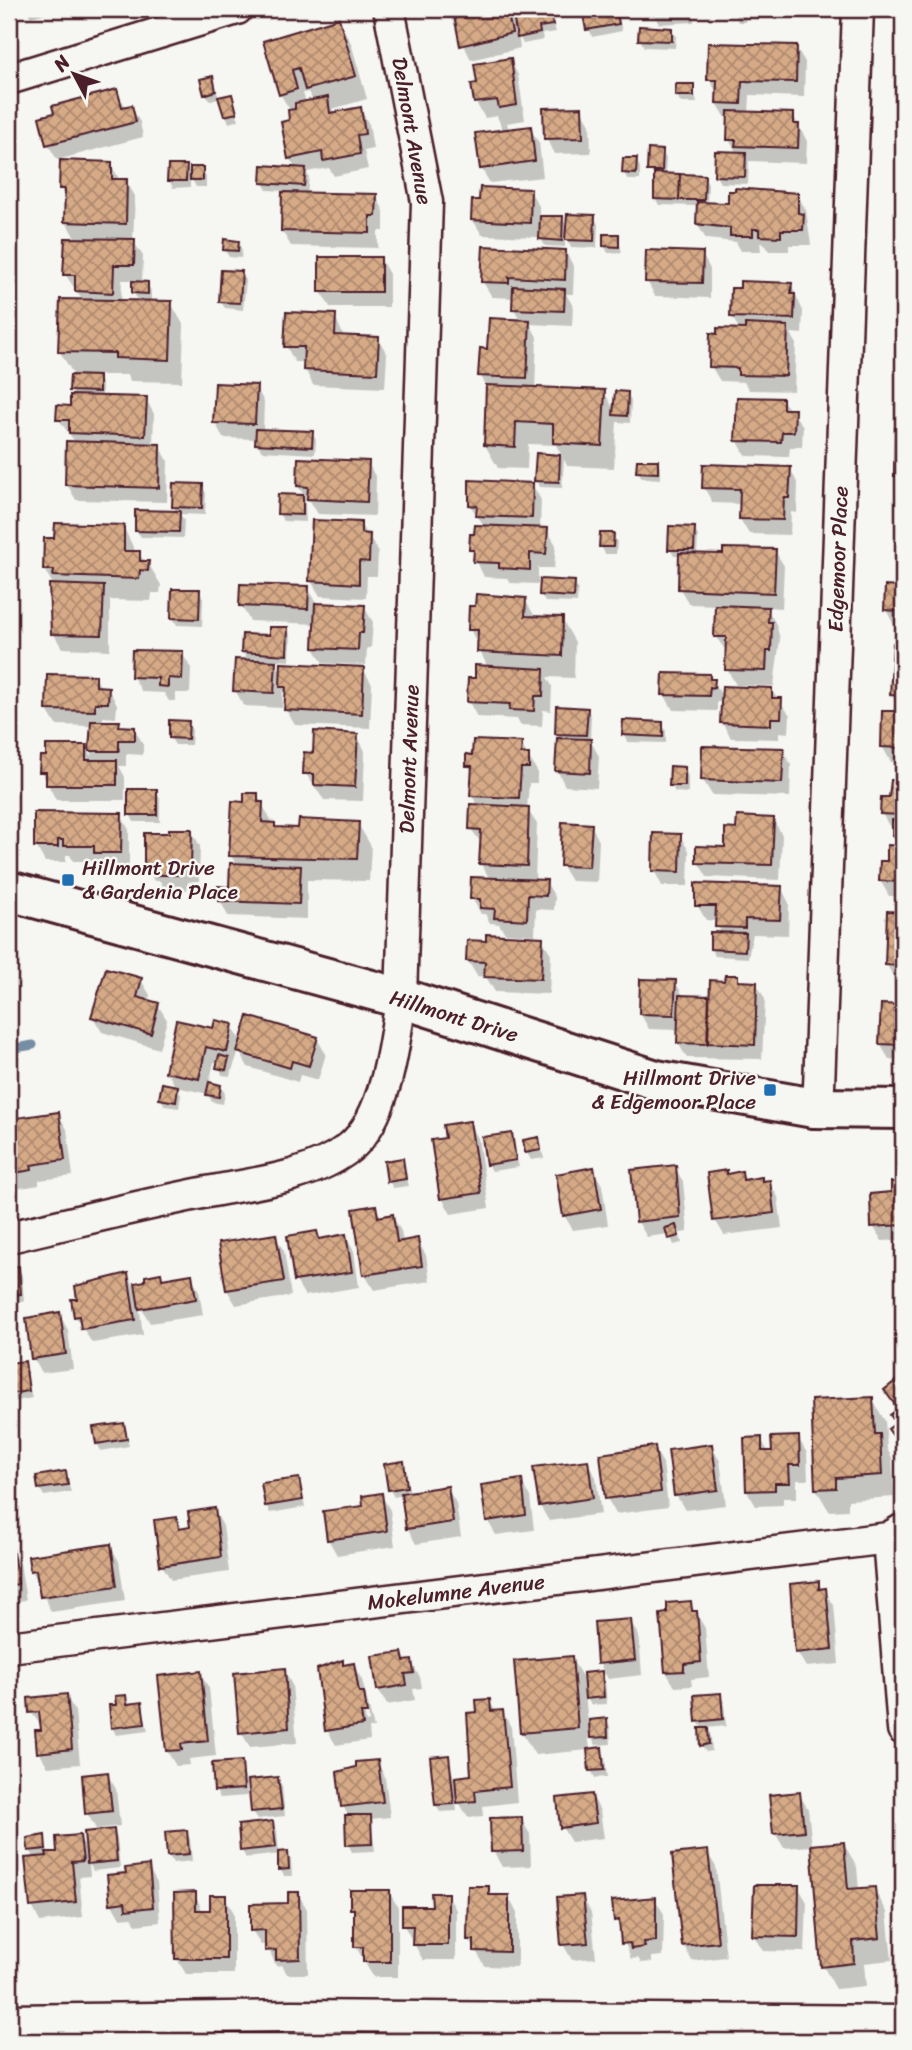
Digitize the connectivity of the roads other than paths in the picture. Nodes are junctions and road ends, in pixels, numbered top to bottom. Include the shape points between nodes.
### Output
1 (237, 9) edge
2 (389, 9) edge
3 (858, 9) edge
4 (9, 79) edge
5 (9, 891) edge
6 (401, 998) junction
7 (814, 1108) junction
8 (903, 1109) edge
9 (9, 1237) edge
10 (898, 1535) edge
11 (9, 1647) edge
12 (903, 1729) edge
13 (9, 2020) edge
14 (903, 2021) edge

1 - 4 street
2 - 6 street, Delmont Avenue via 427,202
3 - 7 street, Edgemoor Place via 819,1087
5 - 6 street, Hillmont Drive
6 - 7 street, Hillmont Drive via 656,1080
6 - 9 street, Delmont Avenue via 383,1089 370,1120 351,1147 268,1182
7 - 8 street, Hillmont Drive
10 - 11 street, Mokelumne Avenue
10 - 12 street
13 - 14 street via 306,2016

